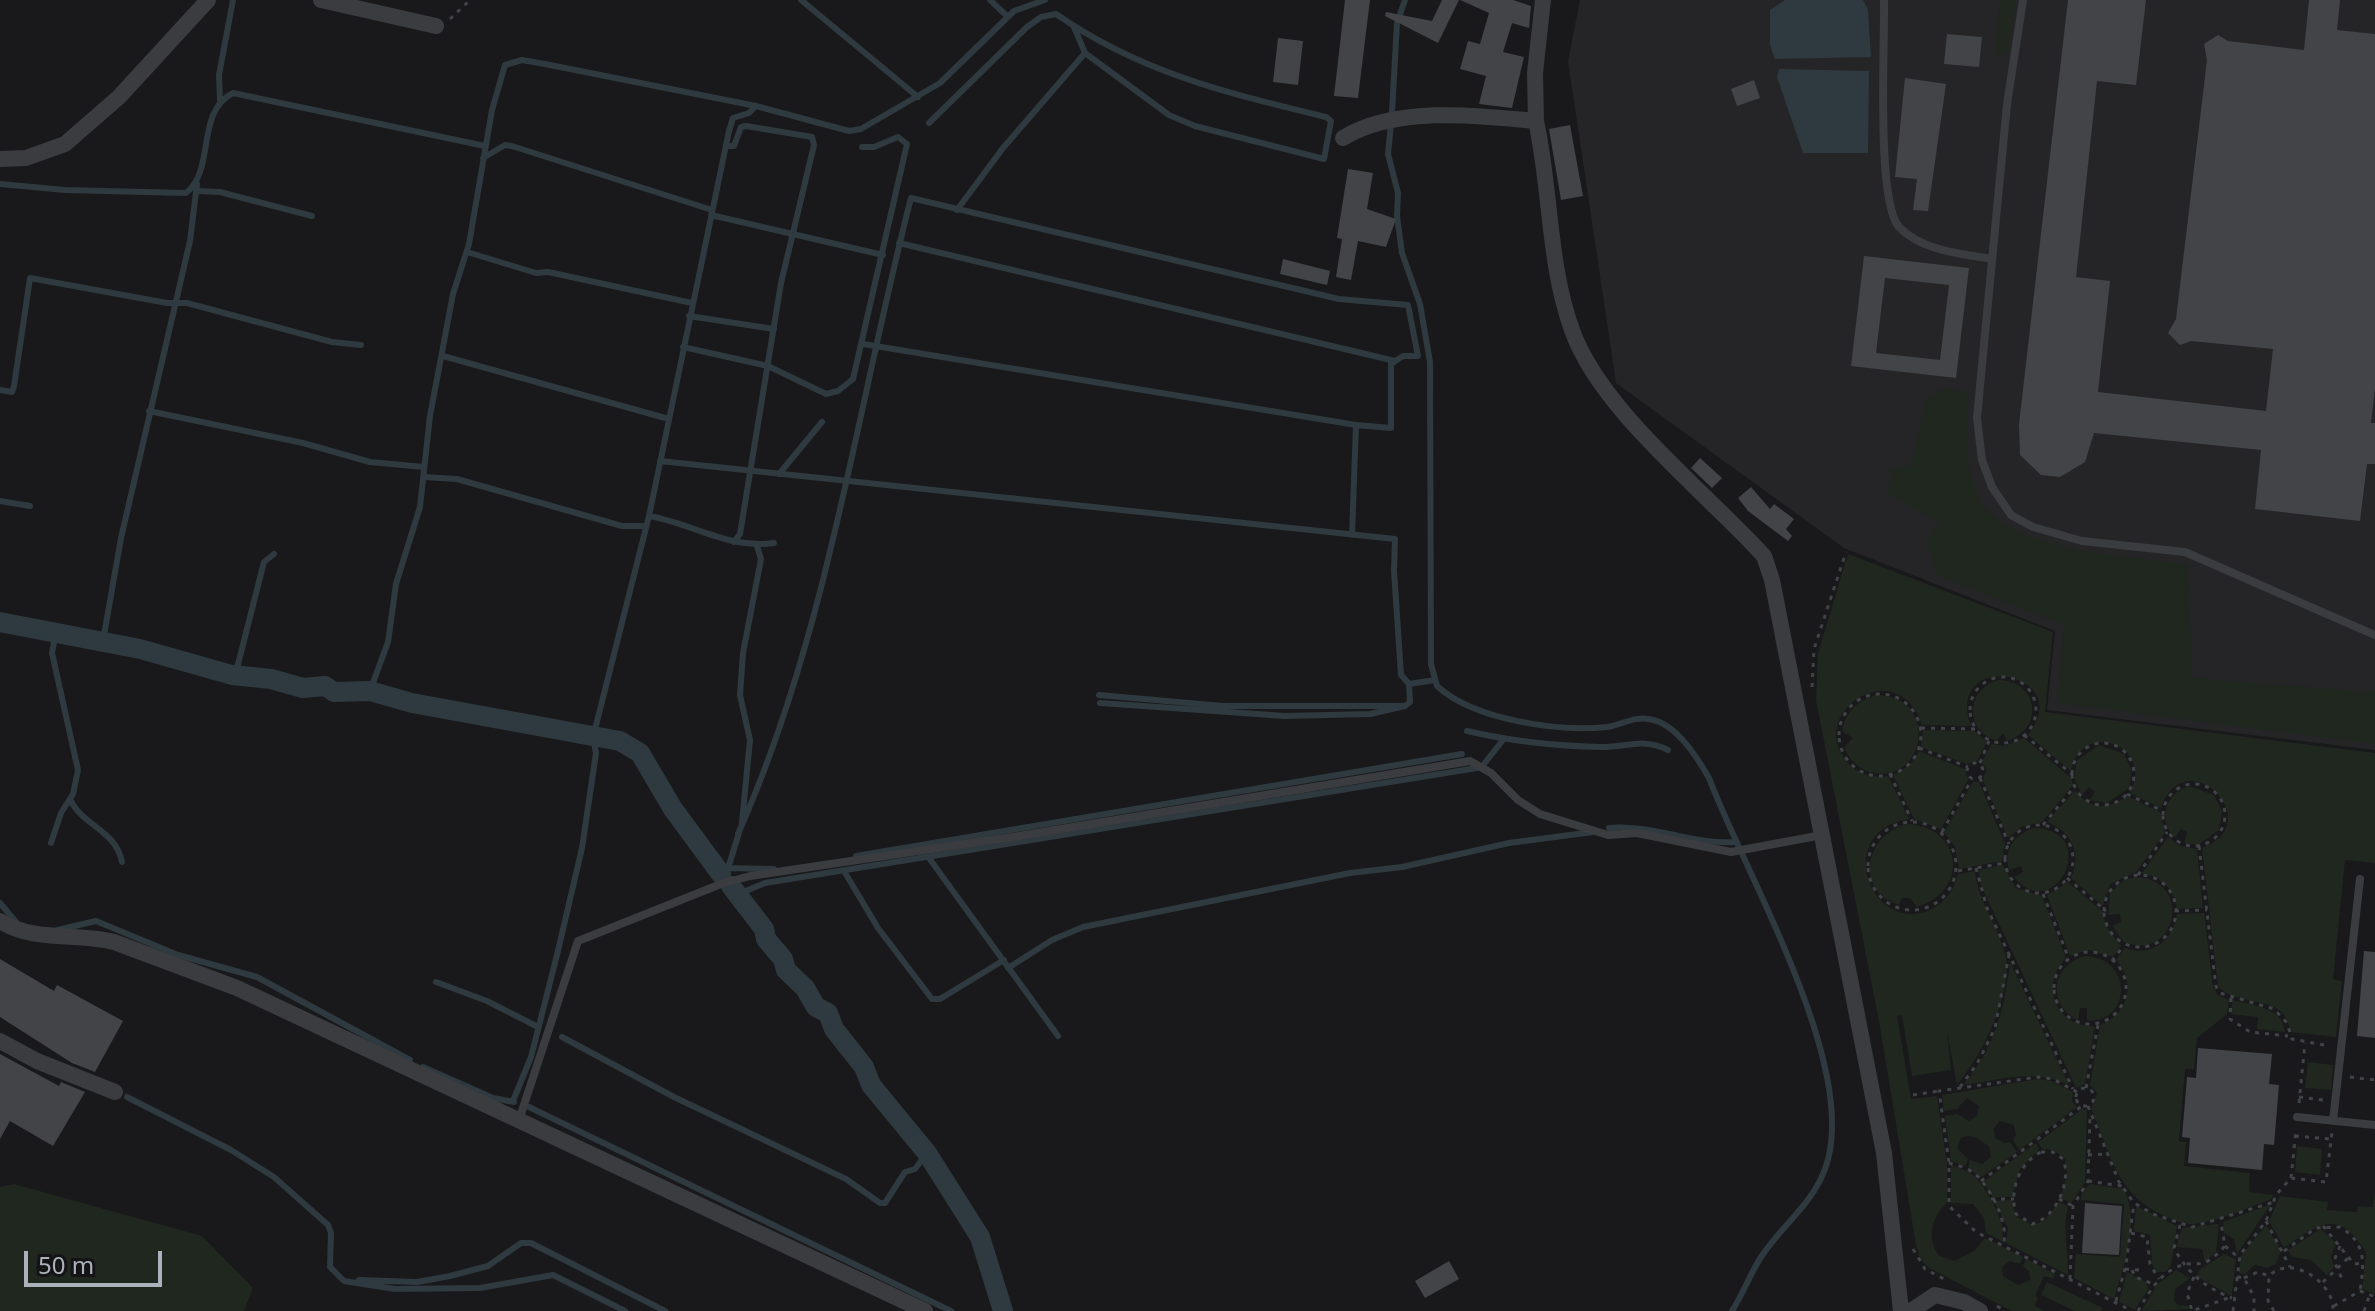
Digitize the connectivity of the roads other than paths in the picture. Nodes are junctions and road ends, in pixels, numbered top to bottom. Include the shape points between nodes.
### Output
1 (208, 0) edge
2 (321, 0) edge
3 (1543, 0) edge
4 (1884, 0) edge
5 (2023, 0) edge
6 (436, 26) road end
7 (1536, 121) junction
8 (1343, 138) dead end
9 (0, 159) edge
10 (1992, 259) junction
11 (2375, 635) edge
12 (1822, 835) junction
13 (2360, 879) dead end
14 (0, 921) edge
15 (0, 1041) edge
16 (115, 1092) dead end
17 (2297, 1117) dead end
18 (519, 1120) junction
19 (2333, 1121) junction
20 (2375, 1125) edge
21 (905, 1307) edge
22 (1986, 1308) edge
23 (925, 1311) edge
24 (1901, 1311) edge
25 (1911, 1311) edge

1 - 9 street via 119,97 65,144 26,158
2 - 6 street
3 - 7 street
4 - 10 lane via 1890,206 1899,227 1935,249
5 - 10 lane
7 - 8 street via 1380,120
7 - 12 street via 1562,298 1590,369 1764,556
10 - 11 lane via 1977,418 1982,460 2011,515 2082,541 2185,552
12 - 18 lane via 1731,852 1637,833 1608,835 1540,814 1470,761 750,876 578,941
12 - 24 street via 1884,1153
13 - 19 lane
14 - 18 street via 38,936 114,942 237,988
15 - 16 street
17 - 19 lane
18 - 21 street
19 - 20 lane
21 - 23 street
22 - 25 street via 1935,1295

